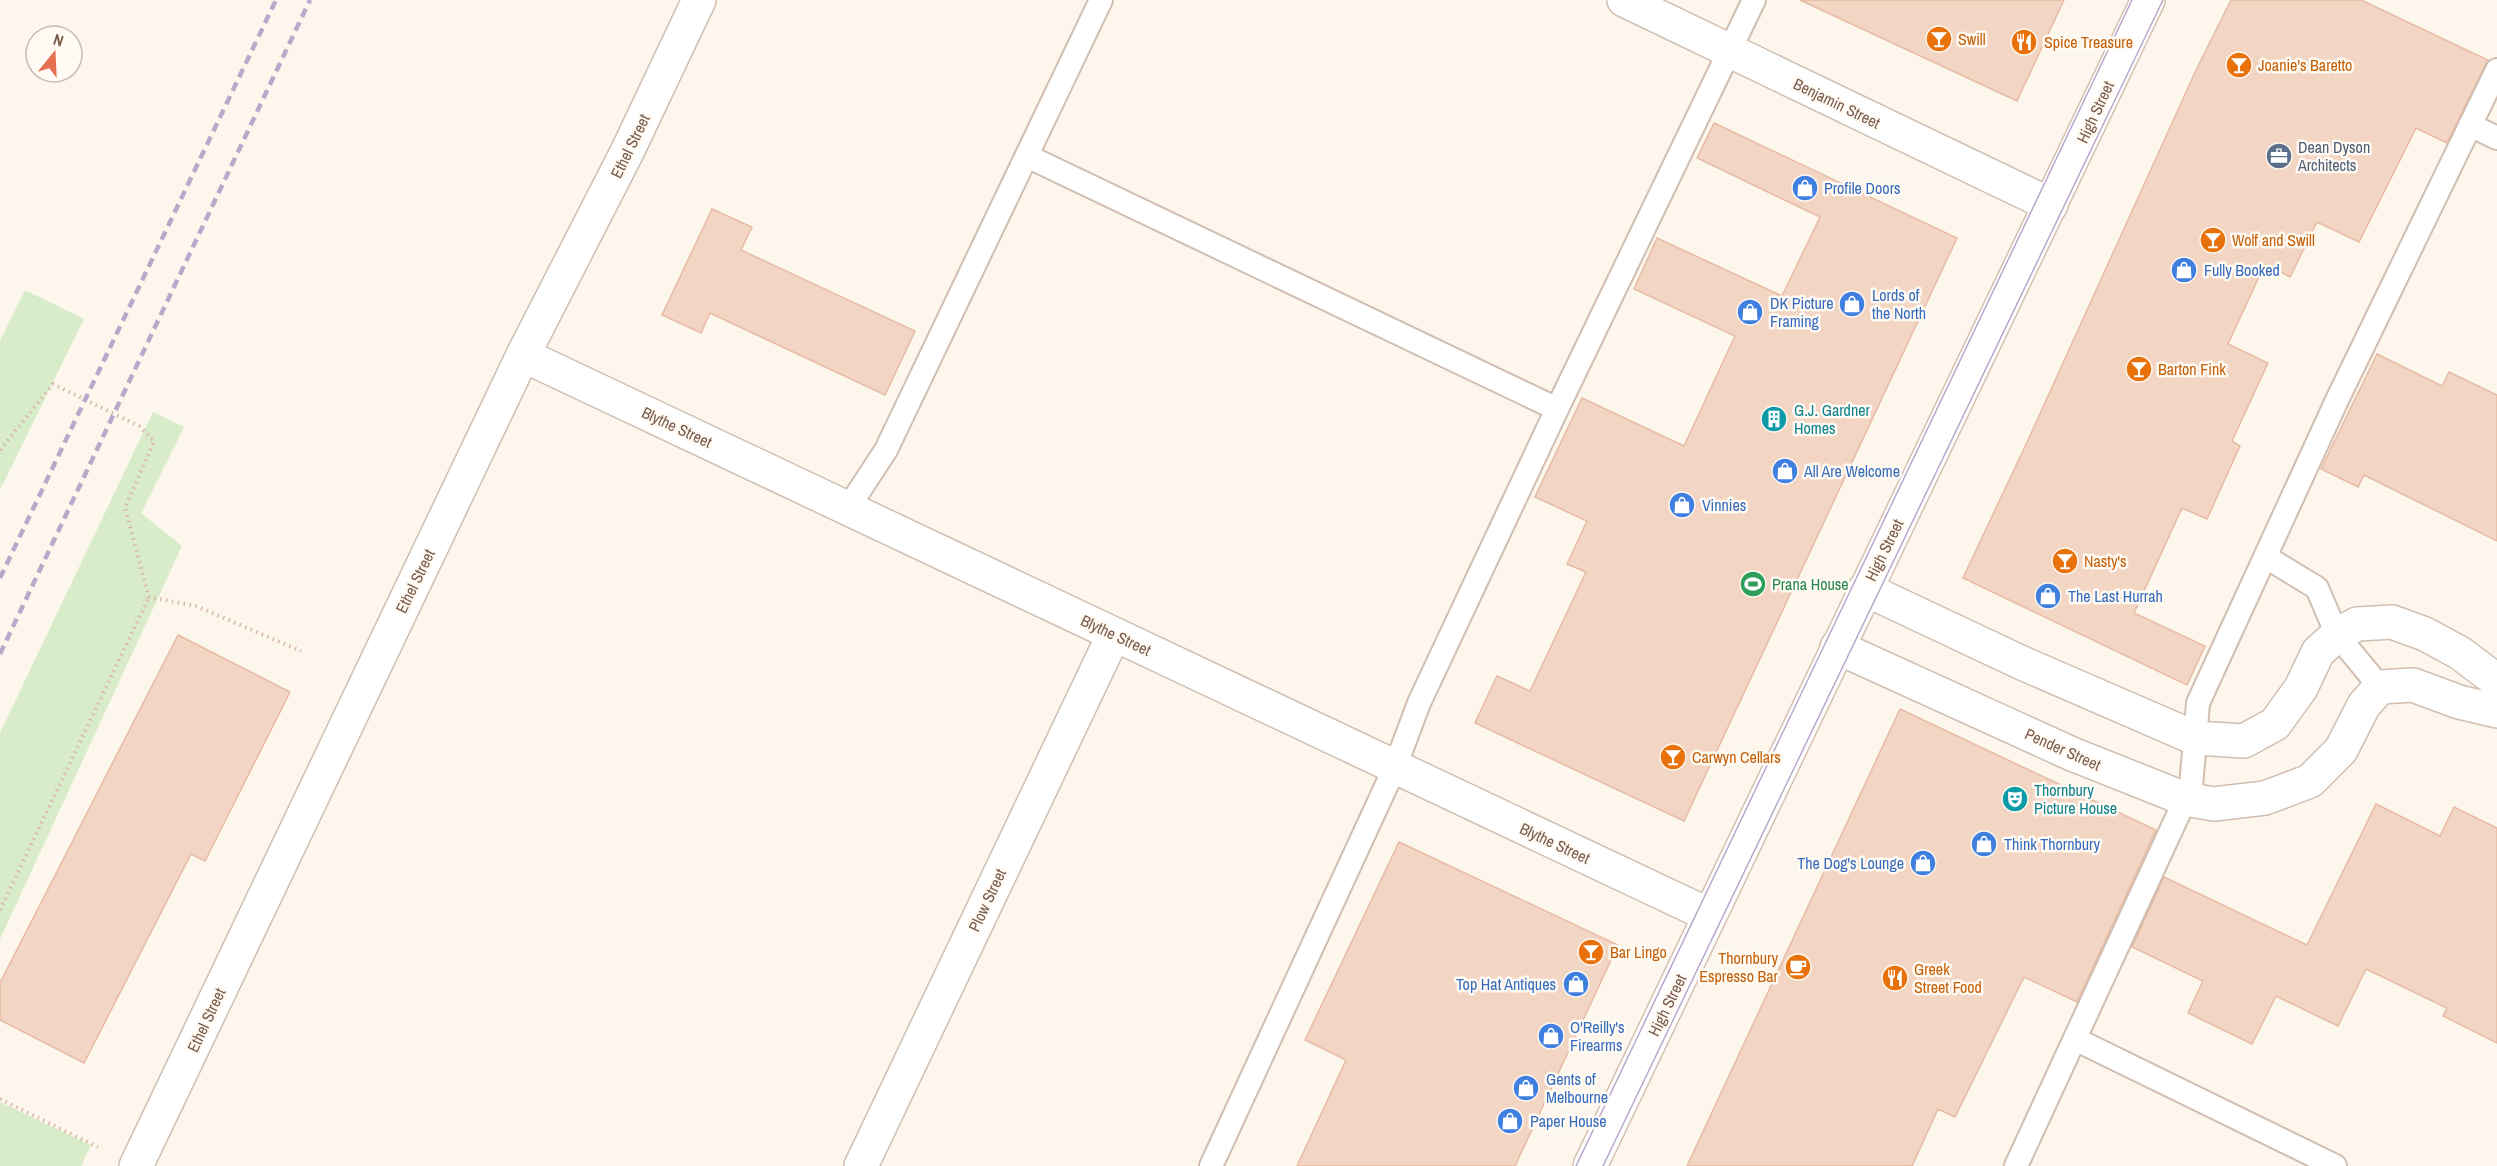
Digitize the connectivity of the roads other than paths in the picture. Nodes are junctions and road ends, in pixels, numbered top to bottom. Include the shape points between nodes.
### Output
1 (699, 0) edge
2 (1101, 0) edge
3 (1624, 0) edge
4 (1754, 0) edge
5 (2148, 0) edge
6 (1730, 51) junction
7 (2497, 70) edge
8 (2470, 125) junction
9 (2497, 138) edge
10 (1027, 156) junction
11 (2051, 205) junction
12 (523, 355) junction
13 (1557, 409) junction
14 (848, 508) junction
15 (2266, 557) junction
16 (1865, 589) junction
17 (1114, 634) junction
18 (2337, 635) junction
19 (1837, 647) junction
20 (2497, 681) edge
21 (2380, 687) junction
22 (2497, 711) edge
23 (2195, 738) junction
24 (1395, 767) junction
25 (2185, 799) junction
26 (1709, 915) junction
27 (2075, 1039) junction
28 (136, 1166) edge
29 (861, 1166) edge
30 (1211, 1166) edge
31 (1590, 1166) edge
32 (2016, 1166) edge
33 (2335, 1166) edge

1 - 12 street, Ethel Street via 627,152
2 - 10 lane
3 - 6 street, Benjamin Street
4 - 6 lane
5 - 11 street, High Street
6 - 11 street, Benjamin Street
6 - 13 lane
7 - 8 lane
8 - 9 lane
8 - 15 lane
10 - 13 lane
10 - 14 lane via 886,450
11 - 16 street, High Street
12 - 14 street, Blythe Street
12 - 28 street, Ethel Street
13 - 24 lane via 1419,703
14 - 17 street, Blythe Street
15 - 18 lane via 2317,588
15 - 23 lane via 2198,704
16 - 19 street, High Street
16 - 23 street
17 - 24 street, Blythe Street
17 - 29 street, Plow Street
18 - 20 street via 2357,624 2392,622 2460,653
18 - 21 lane
18 - 23 street via 2318,652 2301,688 2275,724 2244,741
19 - 25 street, Pender Street via 2072,754
19 - 26 street, High Street
21 - 22 street via 2413,685
21 - 25 street, Pender Street via 2364,705 2341,750 2310,781 2265,798 2214,804
23 - 25 lane via 2191,787
24 - 26 street, Blythe Street
24 - 30 lane
25 - 27 lane
26 - 31 street, High Street
27 - 32 lane
27 - 33 lane

